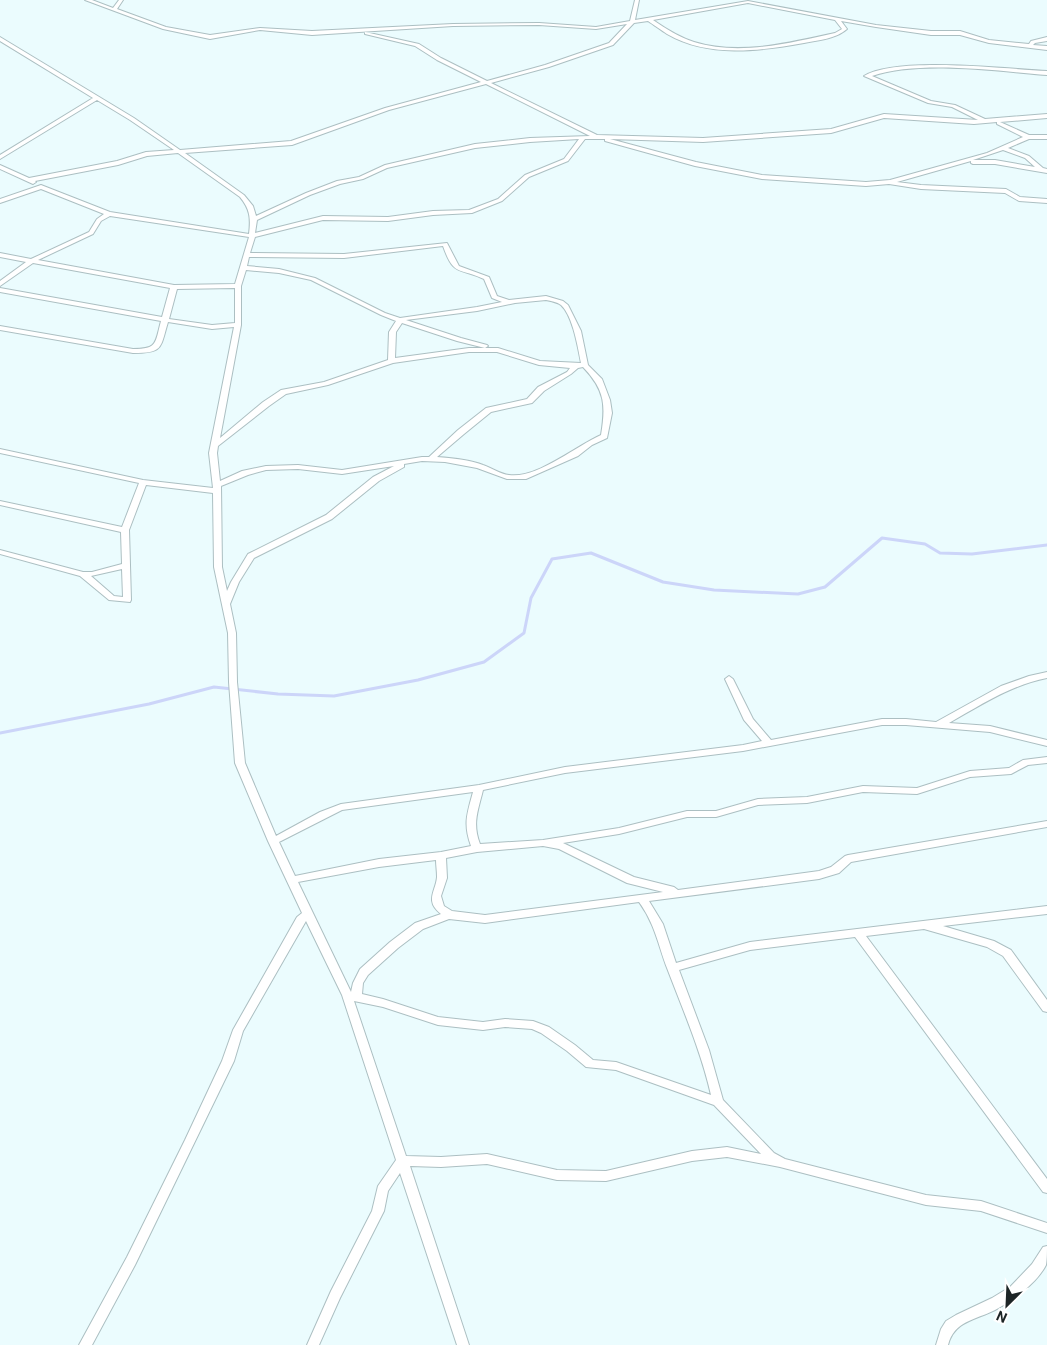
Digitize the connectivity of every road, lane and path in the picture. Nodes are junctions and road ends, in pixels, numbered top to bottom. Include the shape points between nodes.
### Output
1 (87, 0) edge
2 (121, 0) edge
3 (638, 0) edge
4 (114, 10) junction
5 (836, 18) junction
6 (649, 19) junction
7 (632, 22) junction
8 (360, 31) junction
9 (1047, 38) edge
10 (0, 39) edge
11 (1030, 46) junction
12 (1047, 48) edge
13 (1047, 73) edge
14 (486, 82) junction
15 (96, 98) junction
16 (1047, 116) edge
17 (987, 120) junction
18 (584, 137) junction
19 (597, 137) junction
20 (1028, 137) junction
21 (1047, 137) edge
22 (1003, 148) junction
23 (181, 153) junction
24 (0, 157) edge
25 (942, 166) junction
26 (0, 167) edge
27 (1040, 169) junction
28 (1047, 170) edge
29 (29, 180) junction
30 (890, 182) junction
31 (41, 187) junction
32 (0, 200) edge
33 (1047, 201) edge
34 (109, 214) junction
35 (254, 219) junction
36 (252, 236) junction
37 (0, 255) edge
38 (247, 255) junction
39 (33, 260) junction
40 (242, 268) junction
41 (0, 284) edge
42 (238, 286) junction
43 (174, 288) junction
44 (0, 290) edge
45 (509, 302) junction
46 (163, 319) junction
47 (400, 319) junction
48 (238, 325) junction
49 (0, 328) edge
50 (498, 350) junction
51 (390, 361) junction
52 (585, 365) junction
53 (576, 366) junction
54 (215, 445) junction
55 (0, 451) edge
56 (411, 460) junction
57 (430, 460) junction
58 (143, 482) junction
59 (217, 488) junction
60 (0, 502) edge
61 (125, 530) junction
62 (0, 552) edge
63 (126, 565) junction
64 (83, 574) junction
65 (226, 604) junction
66 (1047, 675) edge
67 (729, 679) dead end
68 (938, 724) junction
69 (769, 743) junction
70 (1047, 743) edge
71 (1047, 760) edge
72 (479, 788) junction
73 (1047, 824) edge
74 (273, 841) junction
75 (543, 843) junction
76 (477, 848) junction
77 (440, 856) junction
78 (291, 880) junction
79 (681, 893) junction
80 (641, 898) junction
81 (1047, 910) edge
82 (308, 914) junction
83 (449, 916) junction
84 (923, 924) junction
85 (858, 933) junction
86 (673, 968) junction
87 (351, 996) junction
88 (1047, 1008) edge
89 (718, 1102) junction
90 (402, 1161) junction
91 (782, 1163) junction
92 (1047, 1188) edge
93 (1047, 1228) edge
94 (1047, 1251) edge
95 (85, 1345) edge
96 (313, 1345) edge
97 (463, 1345) edge
98 (942, 1345) edge

1 - 4 street
2 - 4 street
3 - 7 street
4 - 8 street via 165,28 210,37 250,29 303,33
5 - 6 street via 748,2
5 - 6 street via 846,30 736,51 697,45
5 - 11 street via 886,28 960,33 989,41
6 - 7 street
7 - 8 street via 596,28 539,24 454,25
7 - 14 street via 611,44
8 - 14 street via 417,45
9 - 11 street
10 - 15 street
11 - 12 street
13 - 17 street via 911,68 880,70 867,76 930,102 953,106
14 - 19 street
14 - 23 street via 387,109 292,144
15 - 23 street
15 - 24 street
16 - 17 street
17 - 19 street via 922,121 884,116 844,129 820,132 702,140
17 - 20 street
18 - 19 street
18 - 35 street via 475,146 385,167 308,194
18 - 36 street via 566,160 522,179 500,200 474,211 388,219 323,218
19 - 30 street via 695,164 762,177 866,184
20 - 21 street
20 - 22 street
22 - 25 street
22 - 27 street via 1026,157
23 - 29 street via 146,154 118,163
23 - 35 street via 242,196
25 - 27 street via 984,161
25 - 30 street
26 - 29 street
27 - 28 street
29 - 31 street
30 - 33 street via 921,187 1006,191 1019,199
31 - 32 street
31 - 34 street
34 - 36 street
34 - 39 street via 99,220 91,233
35 - 36 street
36 - 38 street
37 - 39 street
38 - 40 street
38 - 45 street via 344,256 445,244 452,265 460,271 487,278 494,297
39 - 41 street
39 - 43 street
40 - 42 street
40 - 47 street via 280,271 314,279 374,311
42 - 43 street
42 - 48 street
43 - 46 street
44 - 46 street
45 - 47 street
45 - 52 street via 546,298 566,306 578,331
46 - 48 street via 204,327
46 - 49 street via 158,345 143,352
47 - 50 street
47 - 51 street via 390,338 393,351
48 - 54 street
50 - 51 street via 450,352
50 - 53 street via 539,363
51 - 54 street via 332,383 284,392
52 - 53 street
52 - 57 street via 598,379 606,400 606,433 602,438 526,477 507,477 479,466
53 - 57 street via 541,389 532,399 489,410
54 - 59 street
55 - 58 street
56 - 57 street
56 - 59 street via 342,472 298,467 266,468 245,473
56 - 65 street via 376,479 329,517 251,556
58 - 59 street
58 - 61 street
59 - 65 street via 218,567
60 - 61 street
61 - 63 street
62 - 64 street
63 - 64 street
63 - 64 street via 126,600 112,598
65 - 74 street via 232,633 240,763
66 - 68 street via 1006,686
67 - 69 street via 749,720
68 - 69 street via 882,722
68 - 70 street via 990,729
69 - 72 street via 565,770
71 - 75 street via 1026,762 1011,770 970,774 917,791 863,789 807,800 758,802 716,814 687,814 619,831
72 - 74 street via 341,807
72 - 76 street via 469,819
73 - 79 street via 848,859 835,870 819,875
74 - 78 street
75 - 76 street
75 - 79 street via 561,846 631,880
76 - 77 street
77 - 78 street via 379,863
77 - 83 street via 442,878 436,896 440,908
78 - 82 street
79 - 80 street
80 - 83 street via 485,919
80 - 86 street via 656,914
81 - 84 street
82 - 87 street
82 - 95 street via 238,1030 228,1061 190,1141
83 - 87 street via 418,926 394,945 364,972
84 - 85 street
84 - 88 street via 990,944 1007,954
85 - 86 street via 750,946
85 - 92 street
86 - 89 street via 705,1052
87 - 89 street via 438,1020 484,1026 505,1023 533,1025 551,1033 590,1064 616,1066
87 - 90 street
89 - 91 street via 770,1156
90 - 91 street via 487,1159 557,1175 606,1176 692,1156 727,1152
90 - 96 street via 382,1190 378,1211
90 - 97 street
91 - 93 street via 926,1200 981,1206
94 - 98 street via 1042,1262 1017,1288 989,1307 965,1316 947,1330

